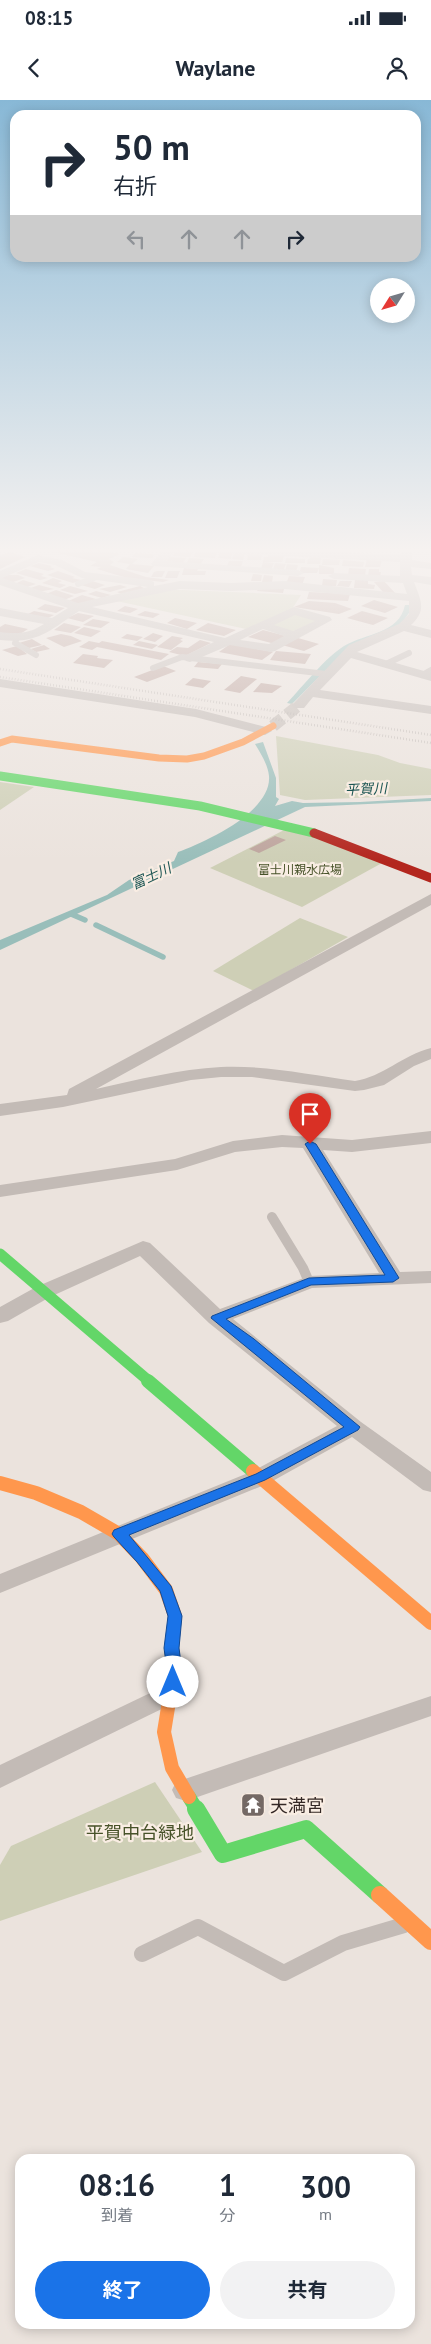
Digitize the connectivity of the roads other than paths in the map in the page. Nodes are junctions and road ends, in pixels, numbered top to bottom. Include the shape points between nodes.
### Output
1 (32, 654) edge
2 (200, 654) edge
3 (347, 654) edge
4 (350, 654) edge
5 (407, 654) edge
6 (36, 656) dead end
7 (190, 658) junction
8 (386, 664) junction
9 (153, 668) dead end
10 (428, 674) edge
11 (318, 675) junction
12 (0, 683) edge
13 (296, 687) dead end
14 (311, 691) junction
15 (299, 705) tunnel mouth
16 (431, 710) edge
17 (269, 728) joint
18 (0, 743) edge
19 (0, 776) edge
20 (431, 878) edge
21 (431, 899) edge
22 (431, 1053) edge
23 (63, 1101) junction
24 (0, 1110) edge
25 (431, 1137) edge
26 (310, 1144) junction
27 (0, 1191) edge
28 (272, 1216) dead end
29 (0, 1254) edge
30 (431, 1277) edge
31 (393, 1278) junction
32 (309, 1282) junction
33 (43, 1292) junction
34 (0, 1316) edge
35 (217, 1318) junction
36 (353, 1427) junction
37 (427, 1474) edge
38 (261, 1477) junction
39 (0, 1483) edge
40 (119, 1534) junction
41 (0, 1584) edge
42 (431, 1623) edge
43 (171, 1693) junction
44 (431, 1706) edge
45 (0, 1777) edge
46 (186, 1790) junction
47 (409, 1923) junction
48 (431, 1941) edge
49 (142, 1954) dead end

1 - 6 lane
2 - 7 street
3 - 11 street
4 - 8 street
5 - 8 lane
7 - 9 lane via 182,657
7 - 11 lane
8 - 10 street
11 - 14 street
12 - 17 street
13 - 14 street
14 - 15 street
14 - 16 street
17 - 18 street via 243,742 187,759 12,739
19 - 20 street via 227,810 336,840
21 - 23 street
22 - 23 street via 406,1063 370,1085 355,1086 252,1072 221,1072
23 - 24 street
25 - 26 street via 352,1146
26 - 27 street via 282,1142 233,1147 176,1164
26 - 31 street
28 - 32 lane
29 - 33 street
30 - 31 street
31 - 32 street
32 - 35 street
33 - 34 street
33 - 35 street via 143,1247
33 - 38 street
35 - 36 street
36 - 37 street
36 - 38 street
38 - 40 street
38 - 42 street
39 - 40 street via 81,1512
40 - 41 street
40 - 43 street via 166,1590 175,1616
43 - 45 street
43 - 46 street via 164,1732 172,1768
44 - 46 street
46 - 47 street via 224,1854 306,1829
47 - 48 street
47 - 49 lane via 343,1944 284,1973 198,1927

